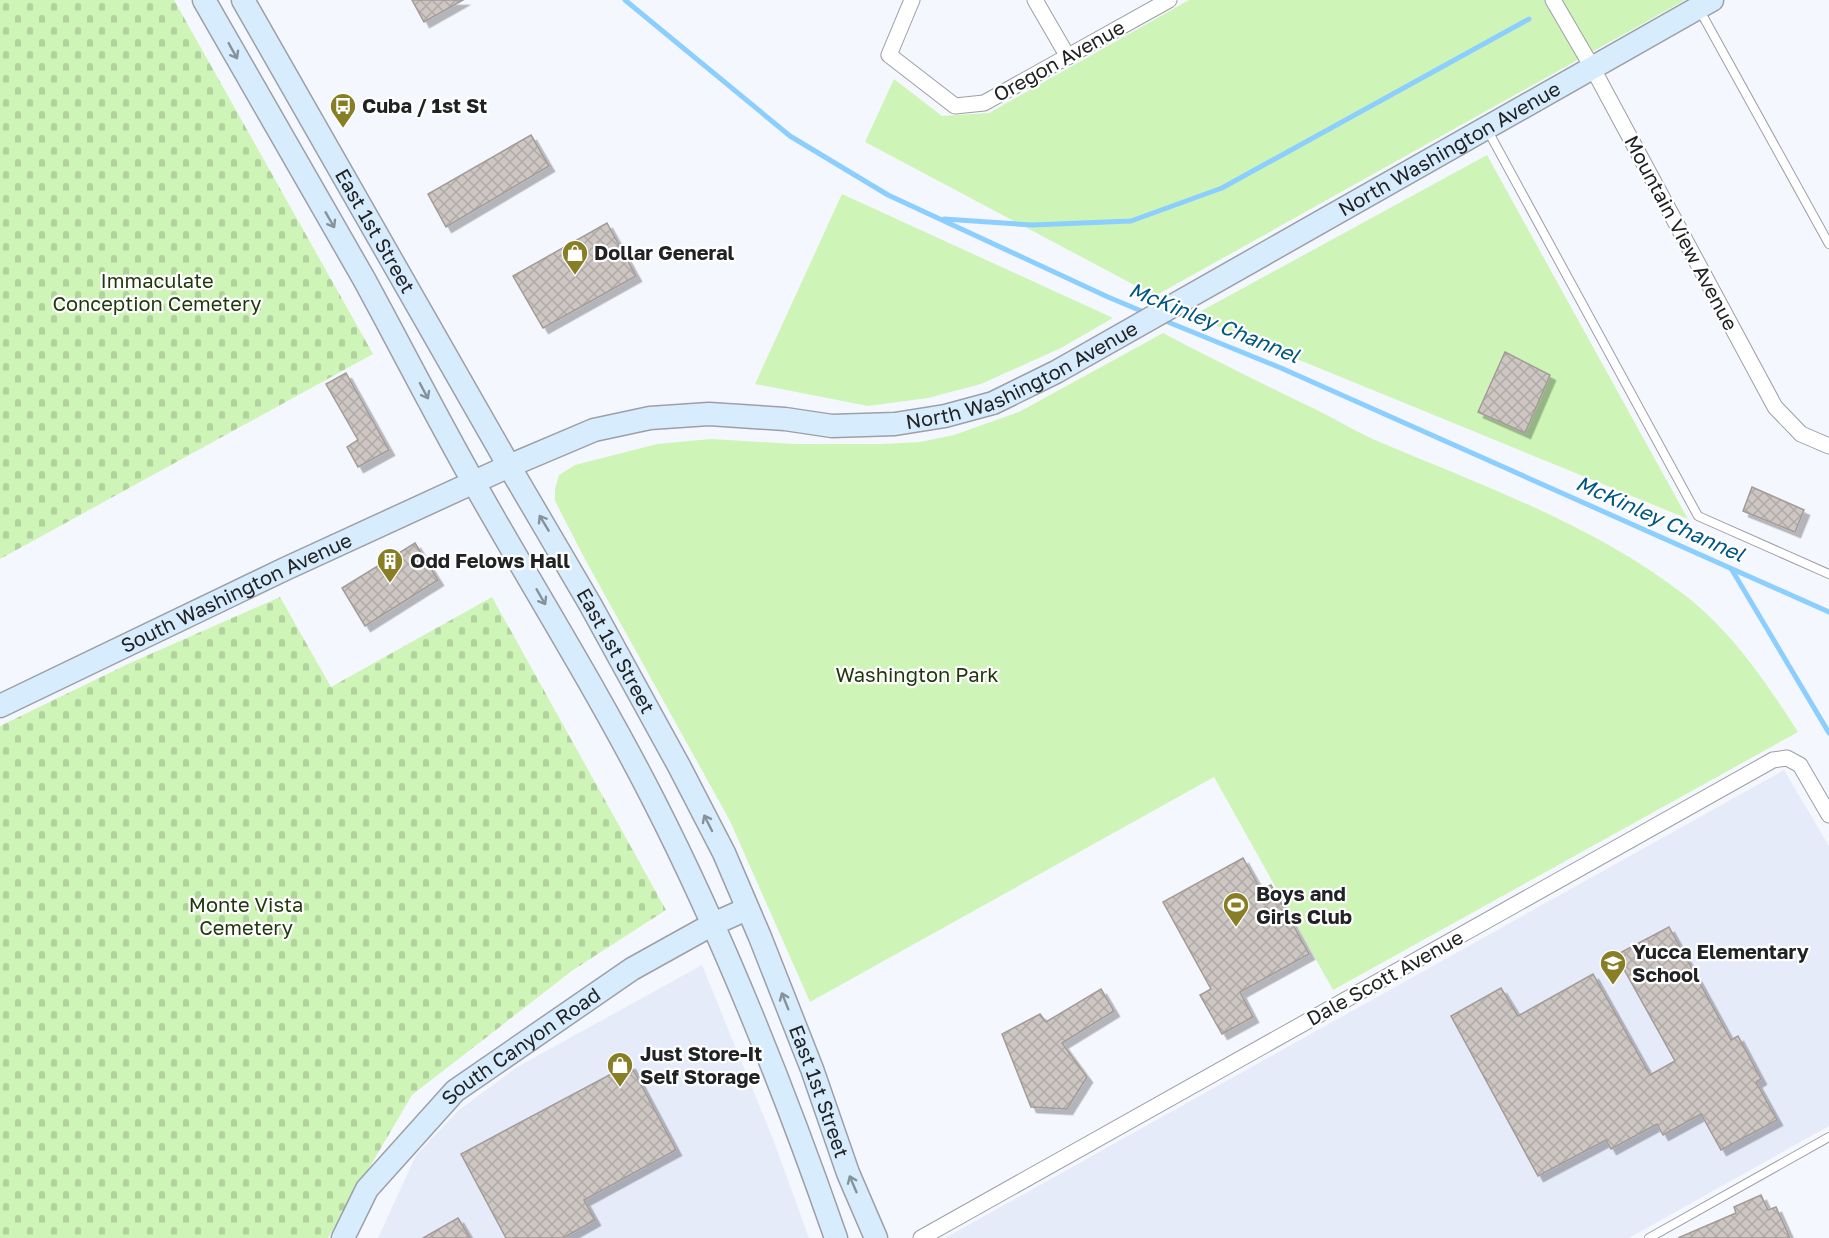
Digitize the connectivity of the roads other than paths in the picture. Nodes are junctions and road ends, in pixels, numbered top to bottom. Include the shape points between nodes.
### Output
1 (204, 0) edge
2 (243, 0) edge
3 (912, 0) edge
4 (1035, 0) edge
5 (1169, 0) edge
6 (1553, 0) edge
7 (1705, 4) edge
8 (1068, 57) junction
9 (1592, 67) junction
10 (1486, 127) junction
11 (1829, 244) edge
12 (1829, 446) edge
13 (509, 466) junction
14 (474, 484) junction
15 (1829, 574) edge
16 (0, 706) edge
17 (1829, 816) edge
18 (747, 909) junction
19 (713, 924) junction
20 (1829, 1137) edge
21 (343, 1238) edge
22 (836, 1238) edge
23 (876, 1238) edge
24 (921, 1238) edge
25 (1649, 1238) edge

1 -> 14 main road, East 1st Street
2 - 13 main road, East 1st Street
3 - 8 street, Oregon Avenue via 889,54 955,106 984,102
4 - 8 street
5 - 8 street, Oregon Avenue
6 - 9 street, Mountain View Avenue
7 - 9 main road, North Washington Avenue
7 - 11 lane
9 - 10 main road, North Washington Avenue
9 - 12 street, Mountain View Avenue via 1775,406 1801,434
10 - 13 main road, North Washington Avenue via 1056,372 993,403 895,424 832,426 709,414 650,418 594,430
10 - 15 lane via 1698,516
13 - 14 main road, North Washington Avenue
18 -> 13 main road, East 1st Street via 724,853 679,766
14 - 16 main road, South Washington Avenue via 285,569
14 -> 19 main road, East 1st Street via 651,795
17 - 24 street, Dale Scott Avenue via 1800,765 1787,758 1773,760
18 - 19 main road, South Canyon Road
23 -> 18 main road, East 1st Street
19 - 21 main road, South Canyon Road via 632,969 455,1091 367,1189
19 - 22 main road, East 1st Street via 806,1151
20 - 25 lane

